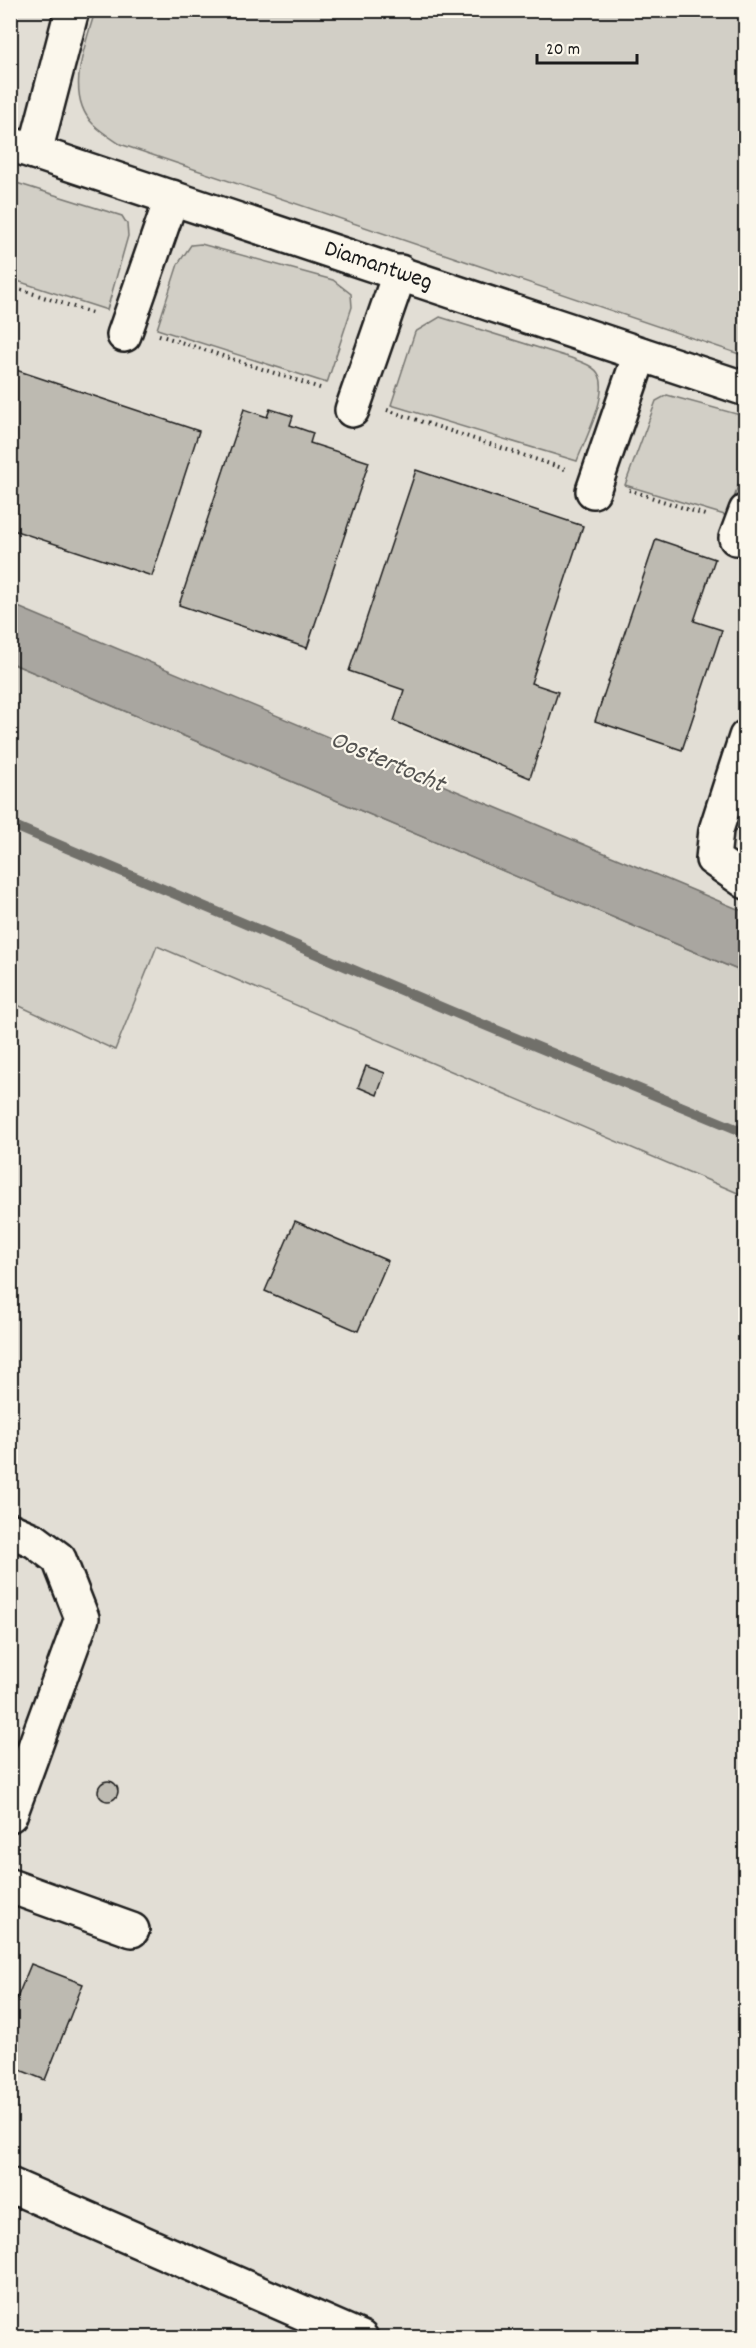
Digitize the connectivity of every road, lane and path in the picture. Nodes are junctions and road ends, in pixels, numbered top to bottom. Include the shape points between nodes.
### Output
1 (72, 10) edge
2 (23, 148) edge
3 (172, 197) junction
4 (400, 272) junction
5 (124, 335) dead end
6 (640, 354) junction
7 (746, 389) edge
8 (352, 410) dead end
9 (593, 491) dead end
10 (746, 737) edge
11 (746, 882) edge
12 (10, 1530) edge
13 (10, 1815) edge
14 (10, 1886) edge
15 (132, 1930) dead end
16 (10, 2185) edge
17 (361, 2337) edge

1 - 2 street
2 - 3 street, Diamantweg
3 - 4 street, Diamantweg
3 - 5 street
4 - 6 street, Diamantweg
4 - 8 street
6 - 7 street, Diamantweg
6 - 9 street
10 - 11 street via 716,830 713,859
12 - 13 street via 36,1541 59,1559 82,1618
14 - 15 street
16 - 17 street

